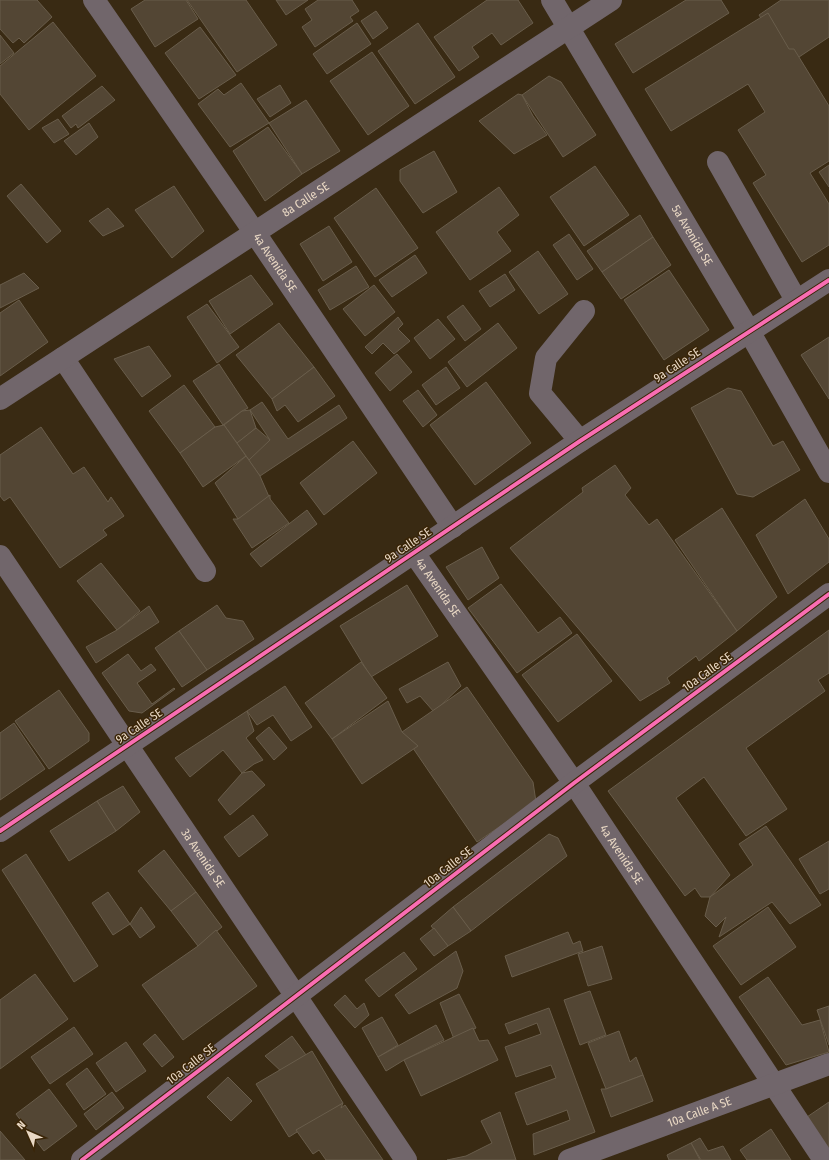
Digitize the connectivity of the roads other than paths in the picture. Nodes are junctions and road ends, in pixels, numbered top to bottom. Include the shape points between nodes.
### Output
1 (94, 0) edge
2 (552, 0) edge
3 (611, 0) edge
4 (569, 27) junction
5 (718, 162) dead end
6 (255, 233) junction
7 (829, 280) edge
8 (796, 300) junction
9 (584, 311) dead end
10 (749, 330) junction
11 (63, 358) junction
12 (0, 399) edge
13 (580, 441) junction
14 (829, 472) edge
15 (452, 527) junction
16 (414, 553) junction
17 (0, 556) edge
18 (205, 571) dead end
19 (829, 594) edge
20 (128, 746) junction
21 (574, 782) junction
22 (0, 831) edge
23 (296, 996) junction
24 (829, 1064) edge
25 (774, 1084) junction
26 (82, 1160) edge
27 (406, 1160) edge
28 (569, 1160) edge
29 (824, 1160) edge

1 - 6 street, 4a Avenida SE
2 - 4 street, 5a Avenida SE
3 - 4 street, 8a Calle SE
4 - 6 street, 8a Calle SE
4 - 10 street, 5a Avenida SE
5 - 8 street
6 - 11 street, 8a Calle SE
6 - 15 street, 4a Avenida SE
7 - 8 street, 9a Calle SE
8 - 10 street, 9a Calle SE
9 - 13 street via 546,358 540,393
10 - 13 street, 9a Calle SE
10 - 14 street, 5a Avenida SE
11 - 12 street, 8a Calle SE
11 - 18 street
13 - 15 street, 9a Calle SE
15 - 16 street, 9a Calle SE
16 - 20 street, 9a Calle SE
16 - 21 street, 4a Avenida SE
17 - 20 street, 3a Avenida SE
19 - 21 street, 10a Calle SE
20 - 22 street, 9a Calle SE
20 - 23 street, 3a Avenida SE
21 - 23 street, 10a Calle SE
21 - 25 street, 4a Avenida SE
23 - 26 street, 10a Calle SE
23 - 27 street, 3a Avenida SE
24 - 25 street, 10a Calle A SE
25 - 28 street, 10a Calle A SE
25 - 29 street, 4a Avenida SE

